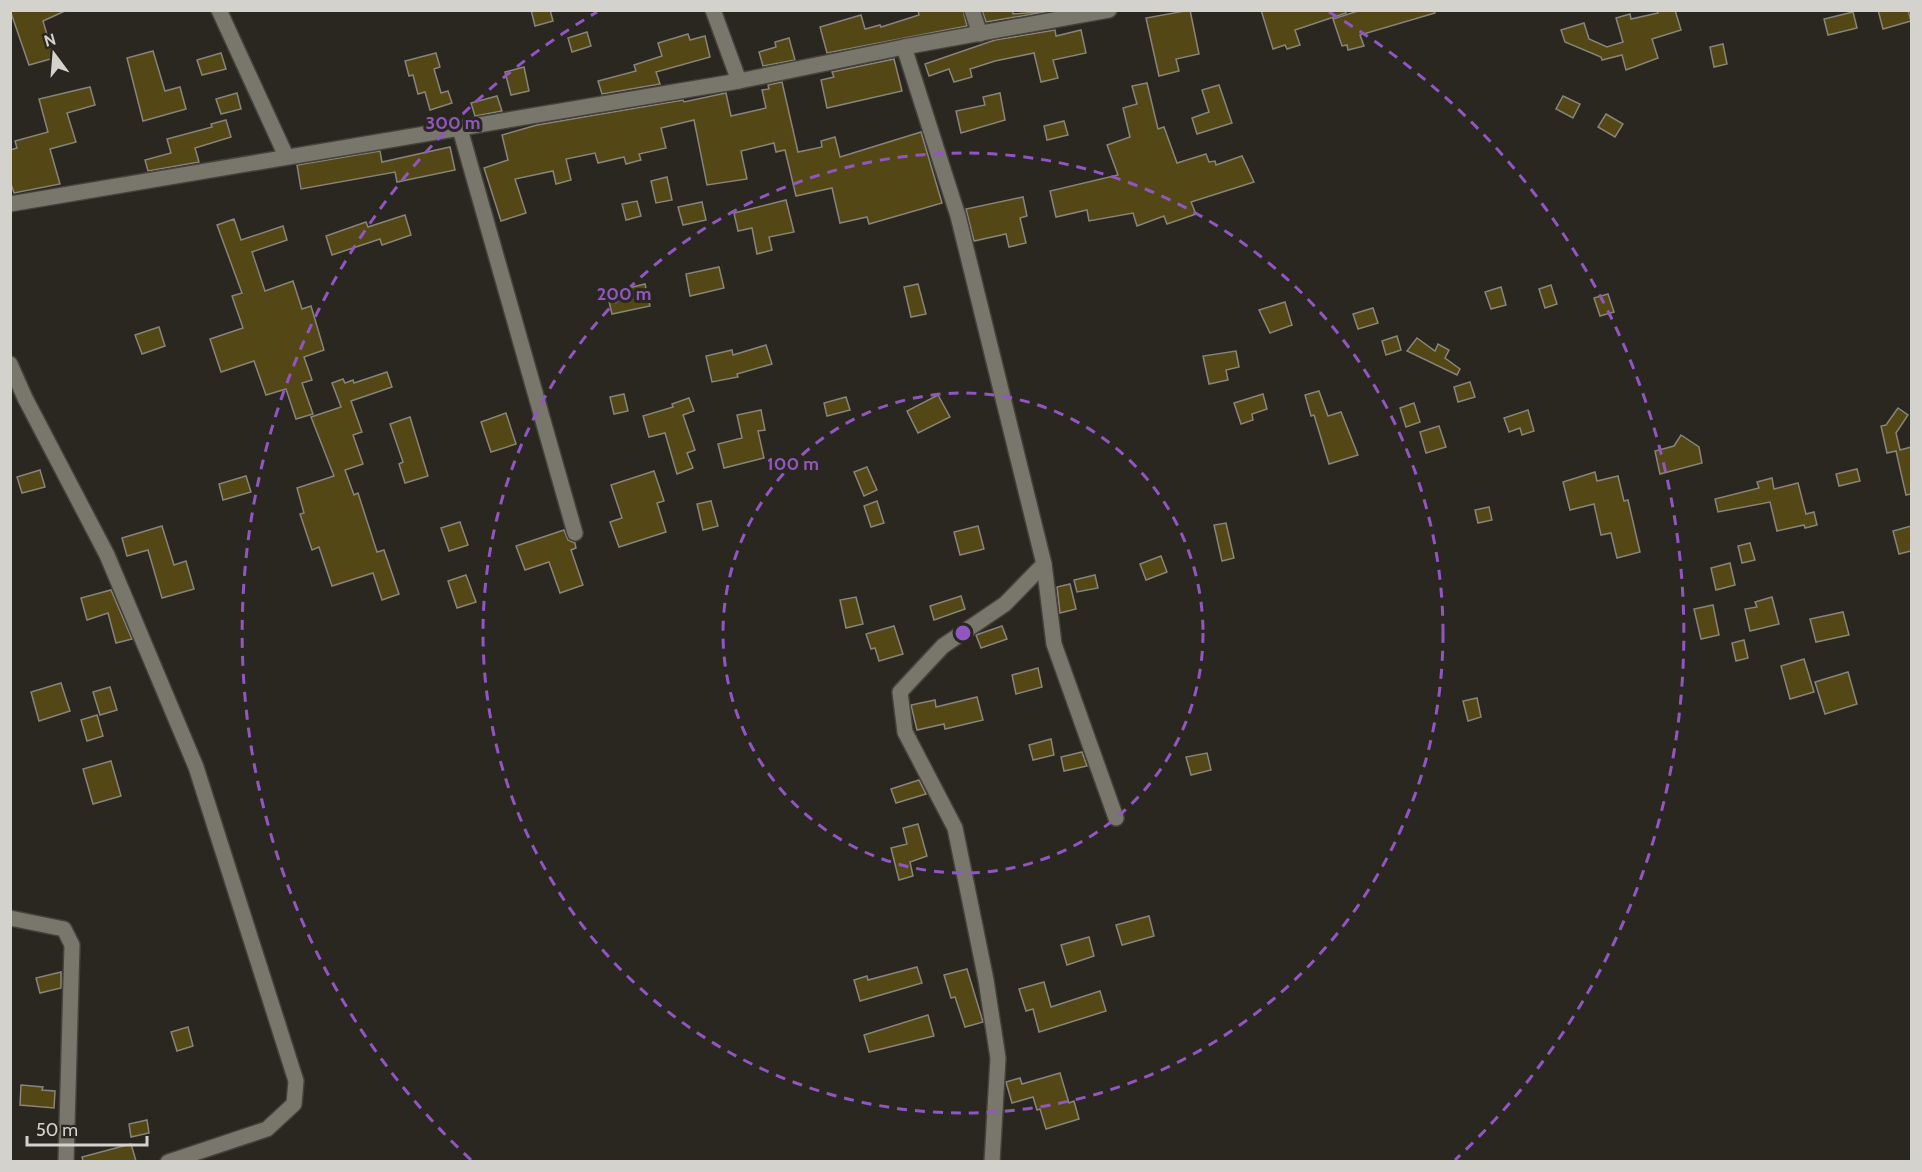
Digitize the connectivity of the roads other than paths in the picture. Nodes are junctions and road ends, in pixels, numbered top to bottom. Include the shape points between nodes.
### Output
1 (219, 10) edge
2 (713, 10) edge
3 (972, 10) edge
4 (1109, 10) edge
5 (980, 34) junction
6 (904, 47) junction
7 (739, 81) junction
8 (459, 129) junction
9 (286, 156) junction
10 (10, 204) edge
11 (10, 364) edge
12 (575, 533) dead end
13 (1044, 564) junction
14 (1116, 818) dead end
15 (10, 918) edge
16 (66, 1161) edge
17 (168, 1161) edge
18 (992, 1161) edge

1 - 9 street
2 - 7 street
3 - 5 street
4 - 5 street
5 - 6 street
6 - 7 street
6 - 13 street via 958,216
7 - 8 street
8 - 9 street
8 - 12 street
9 - 10 street
11 - 17 street via 107,555 196,767 296,1081 294,1104 267,1129
13 - 14 street via 1054,644
13 - 18 street via 1005,604 943,646 900,692 905,732 955,828 986,980 998,1058
15 - 16 street via 64,929 72,945

